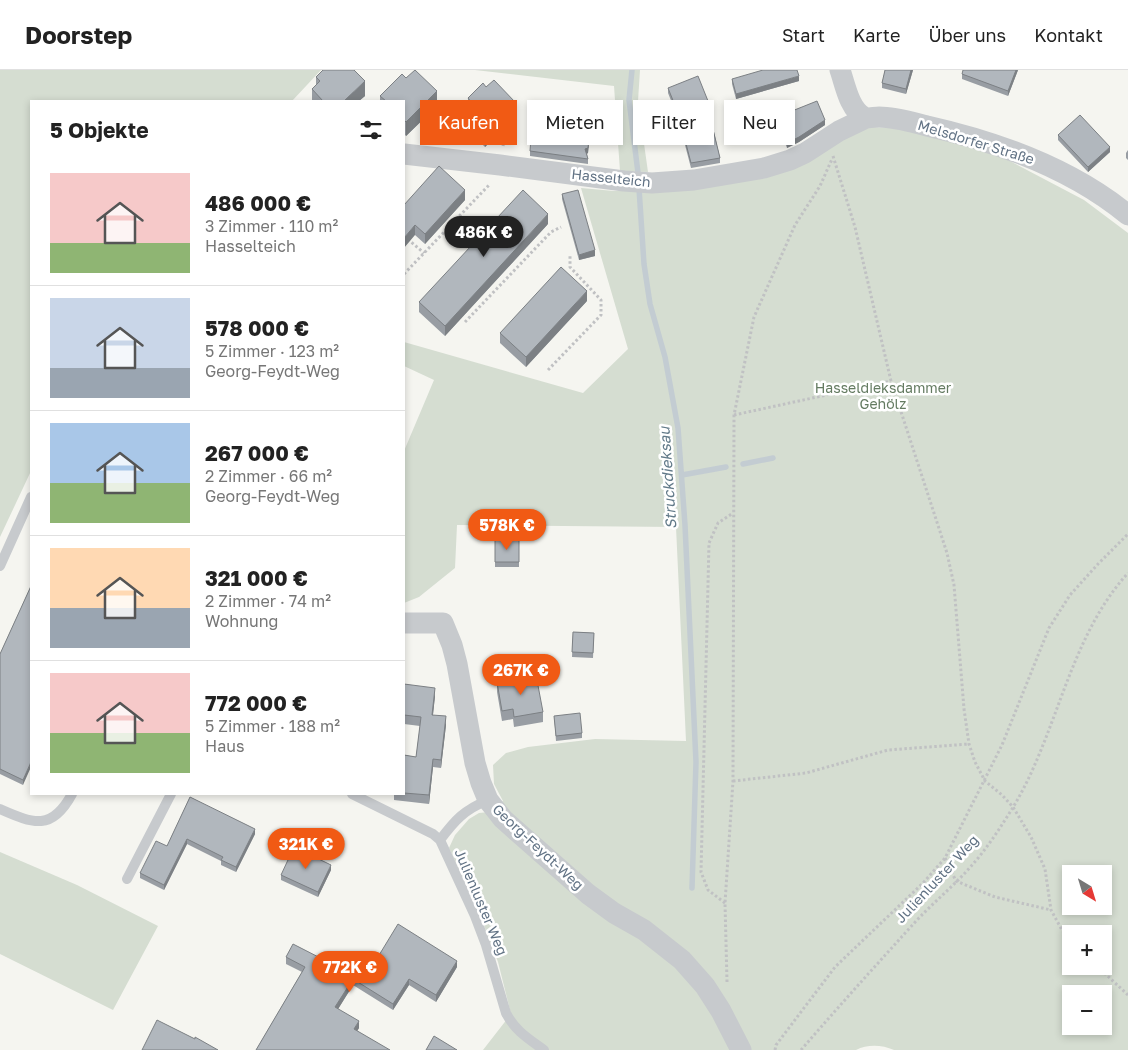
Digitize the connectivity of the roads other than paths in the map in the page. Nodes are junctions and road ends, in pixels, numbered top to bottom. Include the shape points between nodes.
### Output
1 (840, 70) edge
2 (866, 118) junction
3 (405, 154) edge
4 (1128, 215) edge
5 (30, 499) edge
6 (0, 566) edge
7 (405, 624) edge
8 (71, 795) edge
9 (170, 795) edge
10 (354, 795) edge
11 (488, 800) junction
12 (0, 809) edge
13 (440, 840) junction
14 (127, 879) dead end
15 (544, 1050) edge
16 (741, 1050) edge

1 - 2 street via 853,106
2 - 3 street, Hasselteich via 790,160 764,168 694,180 624,181
2 - 4 street, Melsdorfer Straße via 904,120 1031,157
5 - 6 lane
7 - 11 street, Georg-Feydt-Weg via 443,623 457,664 475,763
8 - 12 lane via 57,815 47,821 21,819
9 - 14 lane
10 - 13 lane
11 - 13 lane, Julienluster Weg via 462,813
11 - 16 street, Georg-Feydt-Weg via 503,819 588,894 644,930 682,960 705,986
13 - 15 lane, Julienluster Weg via 475,916 506,1013 521,1034

